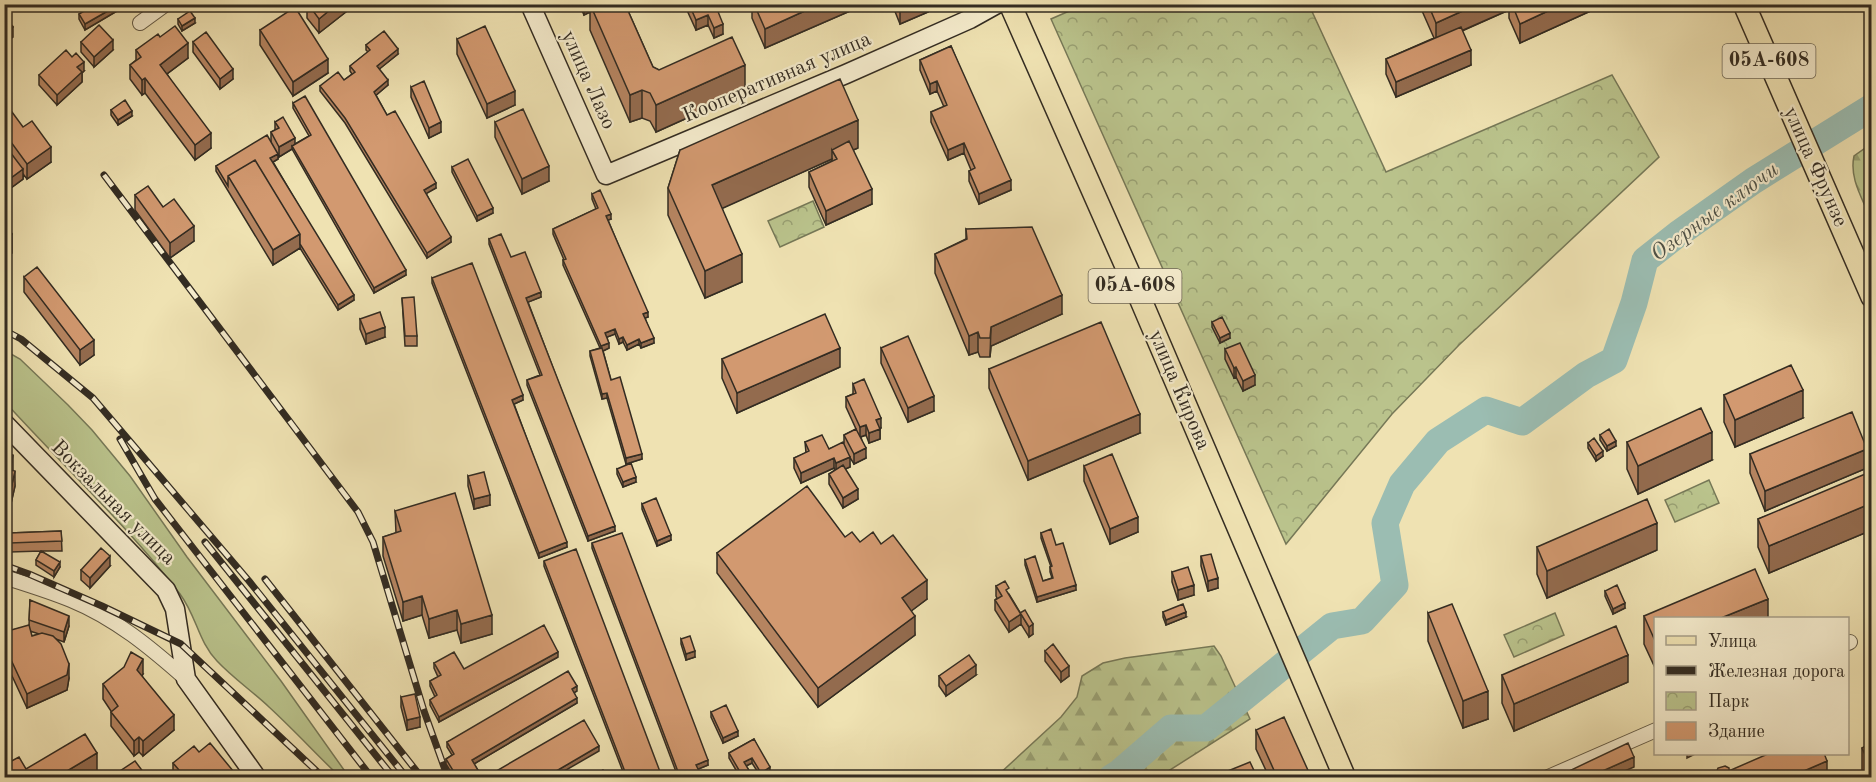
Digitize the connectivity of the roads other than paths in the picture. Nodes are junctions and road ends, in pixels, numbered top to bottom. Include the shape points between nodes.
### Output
1 (166, 4) edge
2 (530, 4) edge
3 (997, 4) edge
4 (1010, 4) edge
5 (1744, 4) edge
6 (140, 23) dead end
7 (606, 175) joint
8 (1872, 297) edge
9 (4, 423) edge
10 (4, 577) edge
11 (186, 679) junction
12 (1654, 731) edge
13 (257, 777) edge
14 (1345, 777) edge
15 (1546, 777) edge

1 - 6 street
2 - 7 main road, улица Лазо
3 - 7 main road, Кооперативная улица via 846,74
4 - 14 main road, улица Кирова / 05А-608
5 - 8 main road, улица Фрунзе / 05А-608
9 - 11 main road, Вокзальная улица via 166,590 175,609
10 - 11 street via 72,600 107,618 134,635
11 - 13 main road, Вокзальная улица
12 - 15 street

